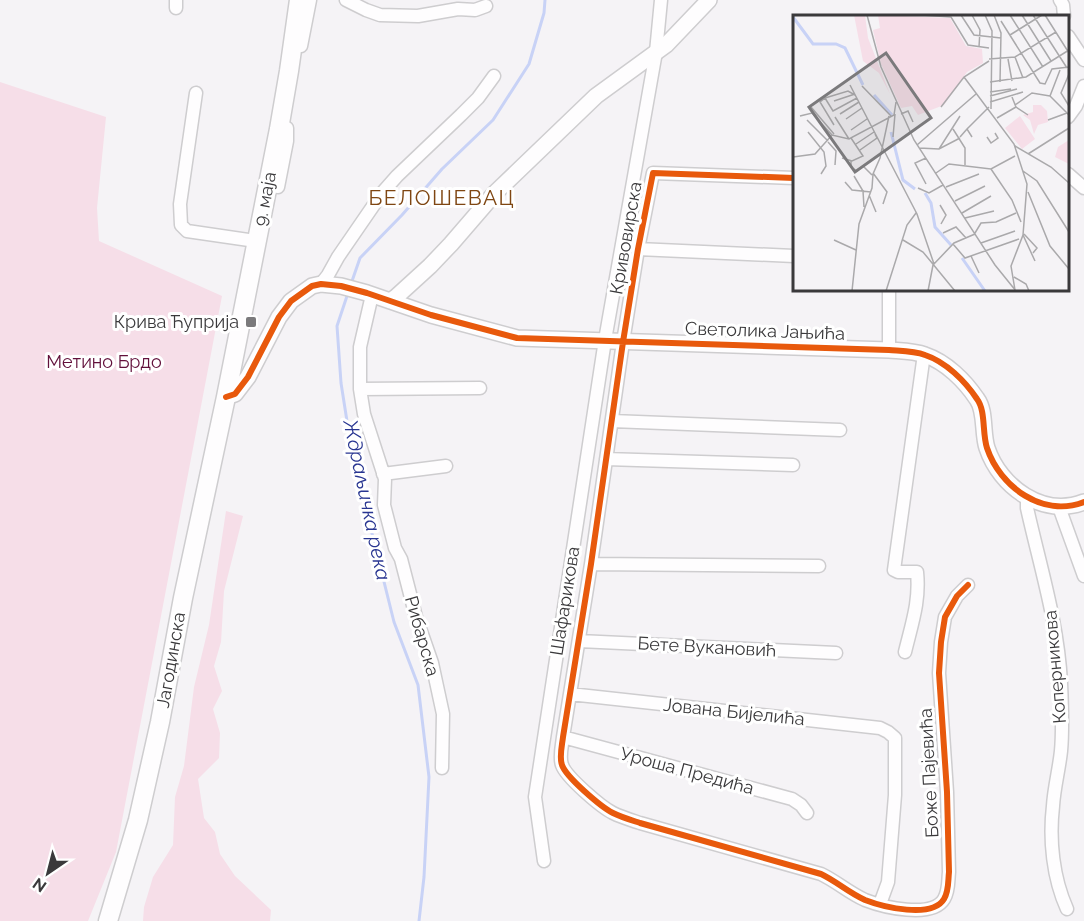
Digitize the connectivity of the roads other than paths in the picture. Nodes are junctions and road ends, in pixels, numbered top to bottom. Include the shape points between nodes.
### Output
1 (299, 0) edge
2 (310, 0) edge
3 (346, 0) edge
4 (661, 0) edge
5 (708, 0) edge
6 (1060, 0) edge
7 (486, 6) dead end
8 (1065, 15) edge
9 (1069, 38) edge
10 (656, 52) junction
11 (1084, 60) edge
12 (494, 76) dead end
13 (1084, 86) edge
14 (196, 93) dead end
15 (1069, 116) edge
16 (282, 132) junction
17 (1069, 175) edge
18 (793, 178) edge
19 (278, 187) dead end
20 (1084, 188) edge
21 (256, 241) junction
22 (638, 249) junction
23 (793, 256) edge
24 (412, 281) junction
25 (321, 284) junction
26 (888, 291) edge
27 (369, 294) junction
28 (390, 301) junction
29 (417, 311) junction
30 (605, 340) junction
31 (623, 342) junction
32 (889, 350) junction
33 (924, 354) junction
34 (480, 388) dead end
35 (360, 389) junction
36 (226, 397) junction
37 (612, 421) junction
38 (840, 430) dead end
39 (606, 459) junction
40 (793, 465) dead end
41 (446, 466) dead end
42 (383, 474) junction
43 (1027, 497) junction
44 (1084, 502) edge
45 (1059, 507) junction
46 (591, 564) junction
47 (819, 566) dead end
48 (1084, 576) edge
49 (968, 585) dead end
50 (579, 641) junction
51 (904, 652) dead end
52 (836, 653) dead end
53 (570, 694) junction
54 (563, 737) junction
55 (442, 768) dead end
56 (807, 813) dead end
57 (544, 861) dead end
58 (880, 904) junction
59 (1067, 909) dead end
60 (108, 921) edge

1 - 16 main road, 9. маја
2 - 16 street
3 - 7 street via 380,15 418,16
4 - 10 street, Шафарикова
5 - 10 street
6 - 8 street
9 - 11 street
10 - 24 street via 596,96 495,193
10 - 30 street, Шафарикова
12 - 25 street via 478,98 382,193
13 - 15 street
14 - 21 street via 180,225 187,231
16 - 19 street via 287,141
16 - 21 main road, 9. маја
17 - 20 street
18 - 22 street, Кривовирска via 653,173
21 - 36 main road, 9. маја
22 - 23 street
22 - 31 street, Кривовирска
24 - 28 street
24 - 29 street via 409,298
25 - 27 street, Светолика Јањића
25 - 36 street via 291,301 248,377 235,394
26 - 32 street
27 - 28 street, Светолика Јањића
27 - 35 street, Рибарска via 360,347
28 - 29 street, Светолика Јањића
29 - 30 street, Светолика Јањића via 504,336
30 - 31 street, Светолика Јањића
30 - 57 street, Шафарикова via 535,796
31 - 32 street, Светолика Јањића
31 - 37 street, Кривовирска
32 - 33 street, Светолика Јањића
33 - 43 street, Светолика Јањића via 957,376 979,401 984,435 994,464
33 - 51 street via 894,570 917,572 916,608
34 - 35 street
35 - 42 street, Рибарска
36 - 60 main road, Јагодинска via 148,778
37 - 38 street
37 - 39 street, Кривовирска
39 - 40 street
39 - 46 street, Кривовирска
41 - 42 street
42 - 55 street, Рибарска via 384,505 392,538 432,663 443,714
43 - 45 street, Светолика Јањића
43 - 59 street, Коперникова via 1059,663 1062,734 1051,826 1059,886
44 - 45 street, Светолика Јањића
45 - 48 street
46 - 47 street
46 - 50 street, Кривовирска
49 - 58 street, Боже Пајевића via 945,617 941,642 939,674 949,872 946,893 937,906 926,910
50 - 52 street, Бете Вукановић
50 - 53 street, Кривовирска
53 - 54 street, Кривовирска
53 - 58 street, Јована Бијелића via 880,728 888,732 895,738 895,795 888,882
54 - 56 street, Уроша Предића via 792,799
54 - 58 street, Кривовирска via 562,767 613,813 821,874 856,896

